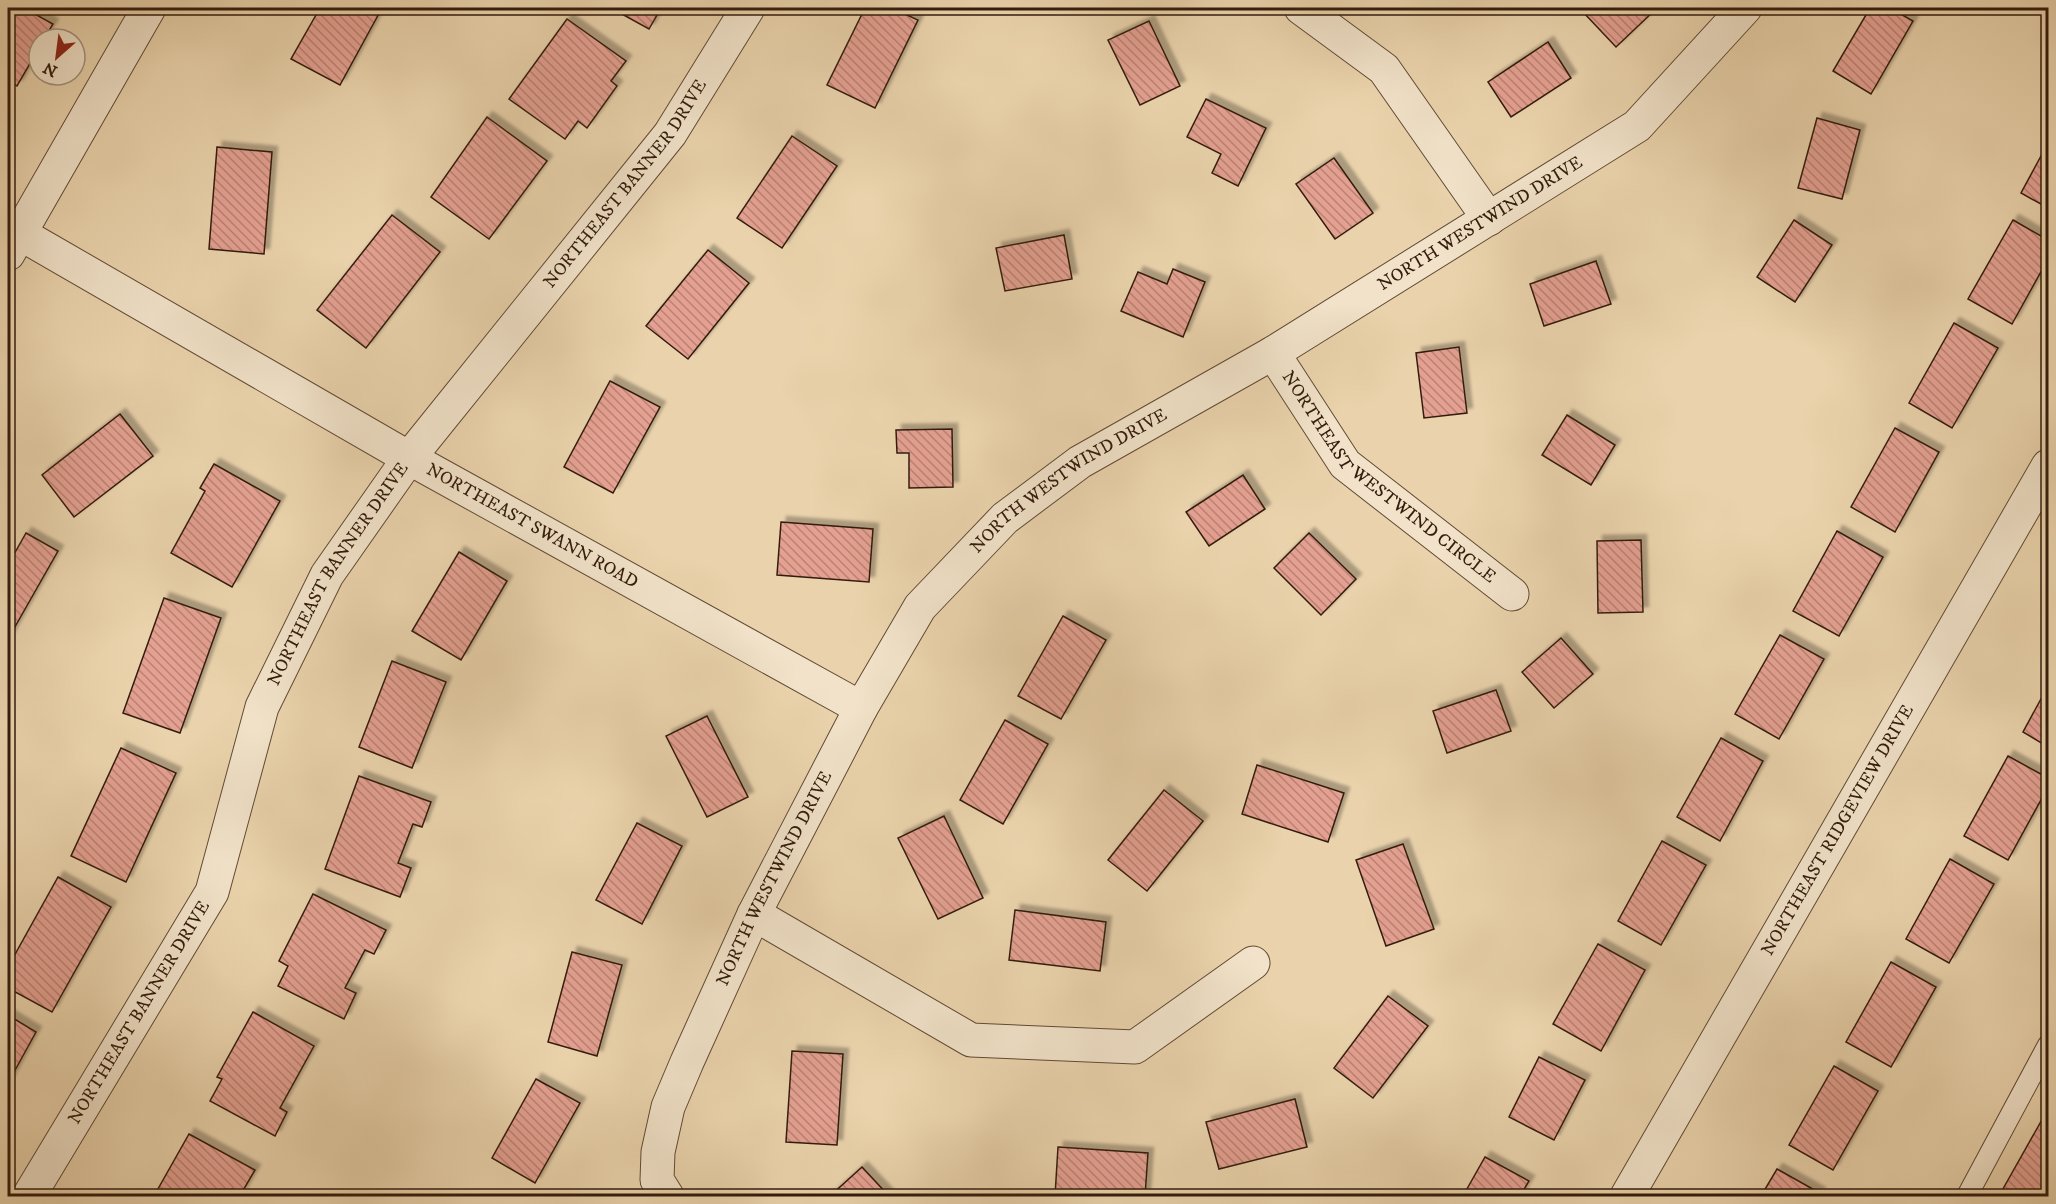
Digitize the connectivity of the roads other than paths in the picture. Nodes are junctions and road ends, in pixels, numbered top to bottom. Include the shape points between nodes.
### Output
1 (149, 8) edge
2 (748, 8) edge
3 (1301, 8) edge
4 (1745, 8) edge
5 (1489, 219) junction
6 (13, 243) edge
7 (1273, 353) junction
8 (409, 458) junction
9 (2049, 466) edge
10 (1512, 594) dead end
11 (861, 708) junction
12 (754, 914) junction
13 (1253, 963) dead end
14 (2049, 1045) edge
15 (662, 1189) edge
16 (30, 1197) edge
17 (1627, 1197) edge
18 (1967, 1197) edge

1 - 6 street
2 - 8 street, NORTHEAST BANNER DRIVE via 670,134
3 - 5 street via 1384,69
4 - 5 street, NORTH WESTWIND DRIVE via 1637,126
5 - 7 street, NORTH WESTWIND DRIVE
6 - 8 street, NORTHEAST SWANN ROAD
7 - 10 street, NORTHEAST WESTWIND CIRCLE via 1345,464
7 - 11 street, NORTH WESTWIND DRIVE via 1080,462 1005,518 920,607
8 - 11 street, NORTHEAST SWANN ROAD
8 - 16 street, NORTHEAST BANNER DRIVE via 327,575 262,707 212,892
9 - 17 street, NORTHEAST RIDGEVIEW DRIVE
11 - 12 street, NORTH WESTWIND DRIVE
12 - 13 street via 971,1040 1135,1047
12 - 15 street, NORTH WESTWIND DRIVE via 668,1107 658,1152
14 - 18 lane

